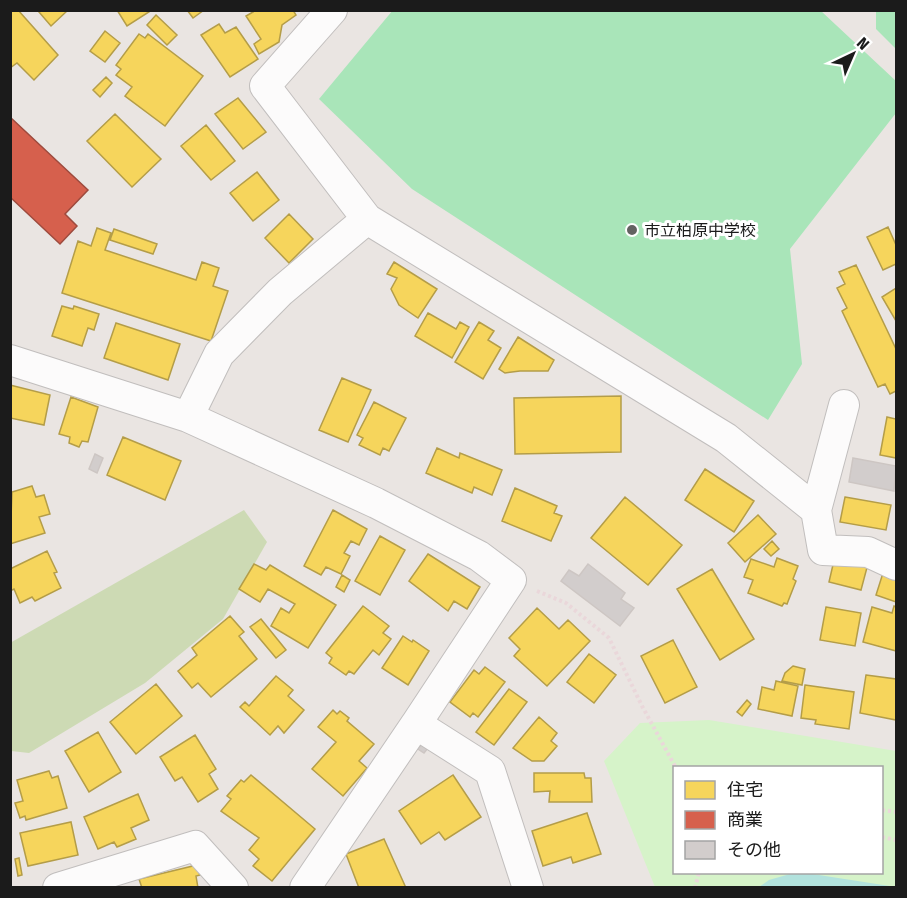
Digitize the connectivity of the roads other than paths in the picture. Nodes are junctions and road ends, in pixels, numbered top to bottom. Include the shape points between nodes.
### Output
1 (325, 13) edge
2 (367, 219) junction
3 (10, 360) edge
4 (844, 405) dead end
5 (188, 417) junction
6 (816, 510) junction
7 (897, 565) edge
8 (416, 724) junction
9 (313, 883) edge
10 (58, 888) edge
11 (233, 888) edge
12 (528, 888) edge

1 - 2 street via 265,86
2 - 5 street via 280,292 219,354
2 - 6 street via 726,438
3 - 5 street
4 - 6 street
5 - 8 street via 376,504 479,556 511,580
6 - 7 street via 823,550 868,552
8 - 9 street
8 - 12 street via 490,771
10 - 11 street via 195,846

